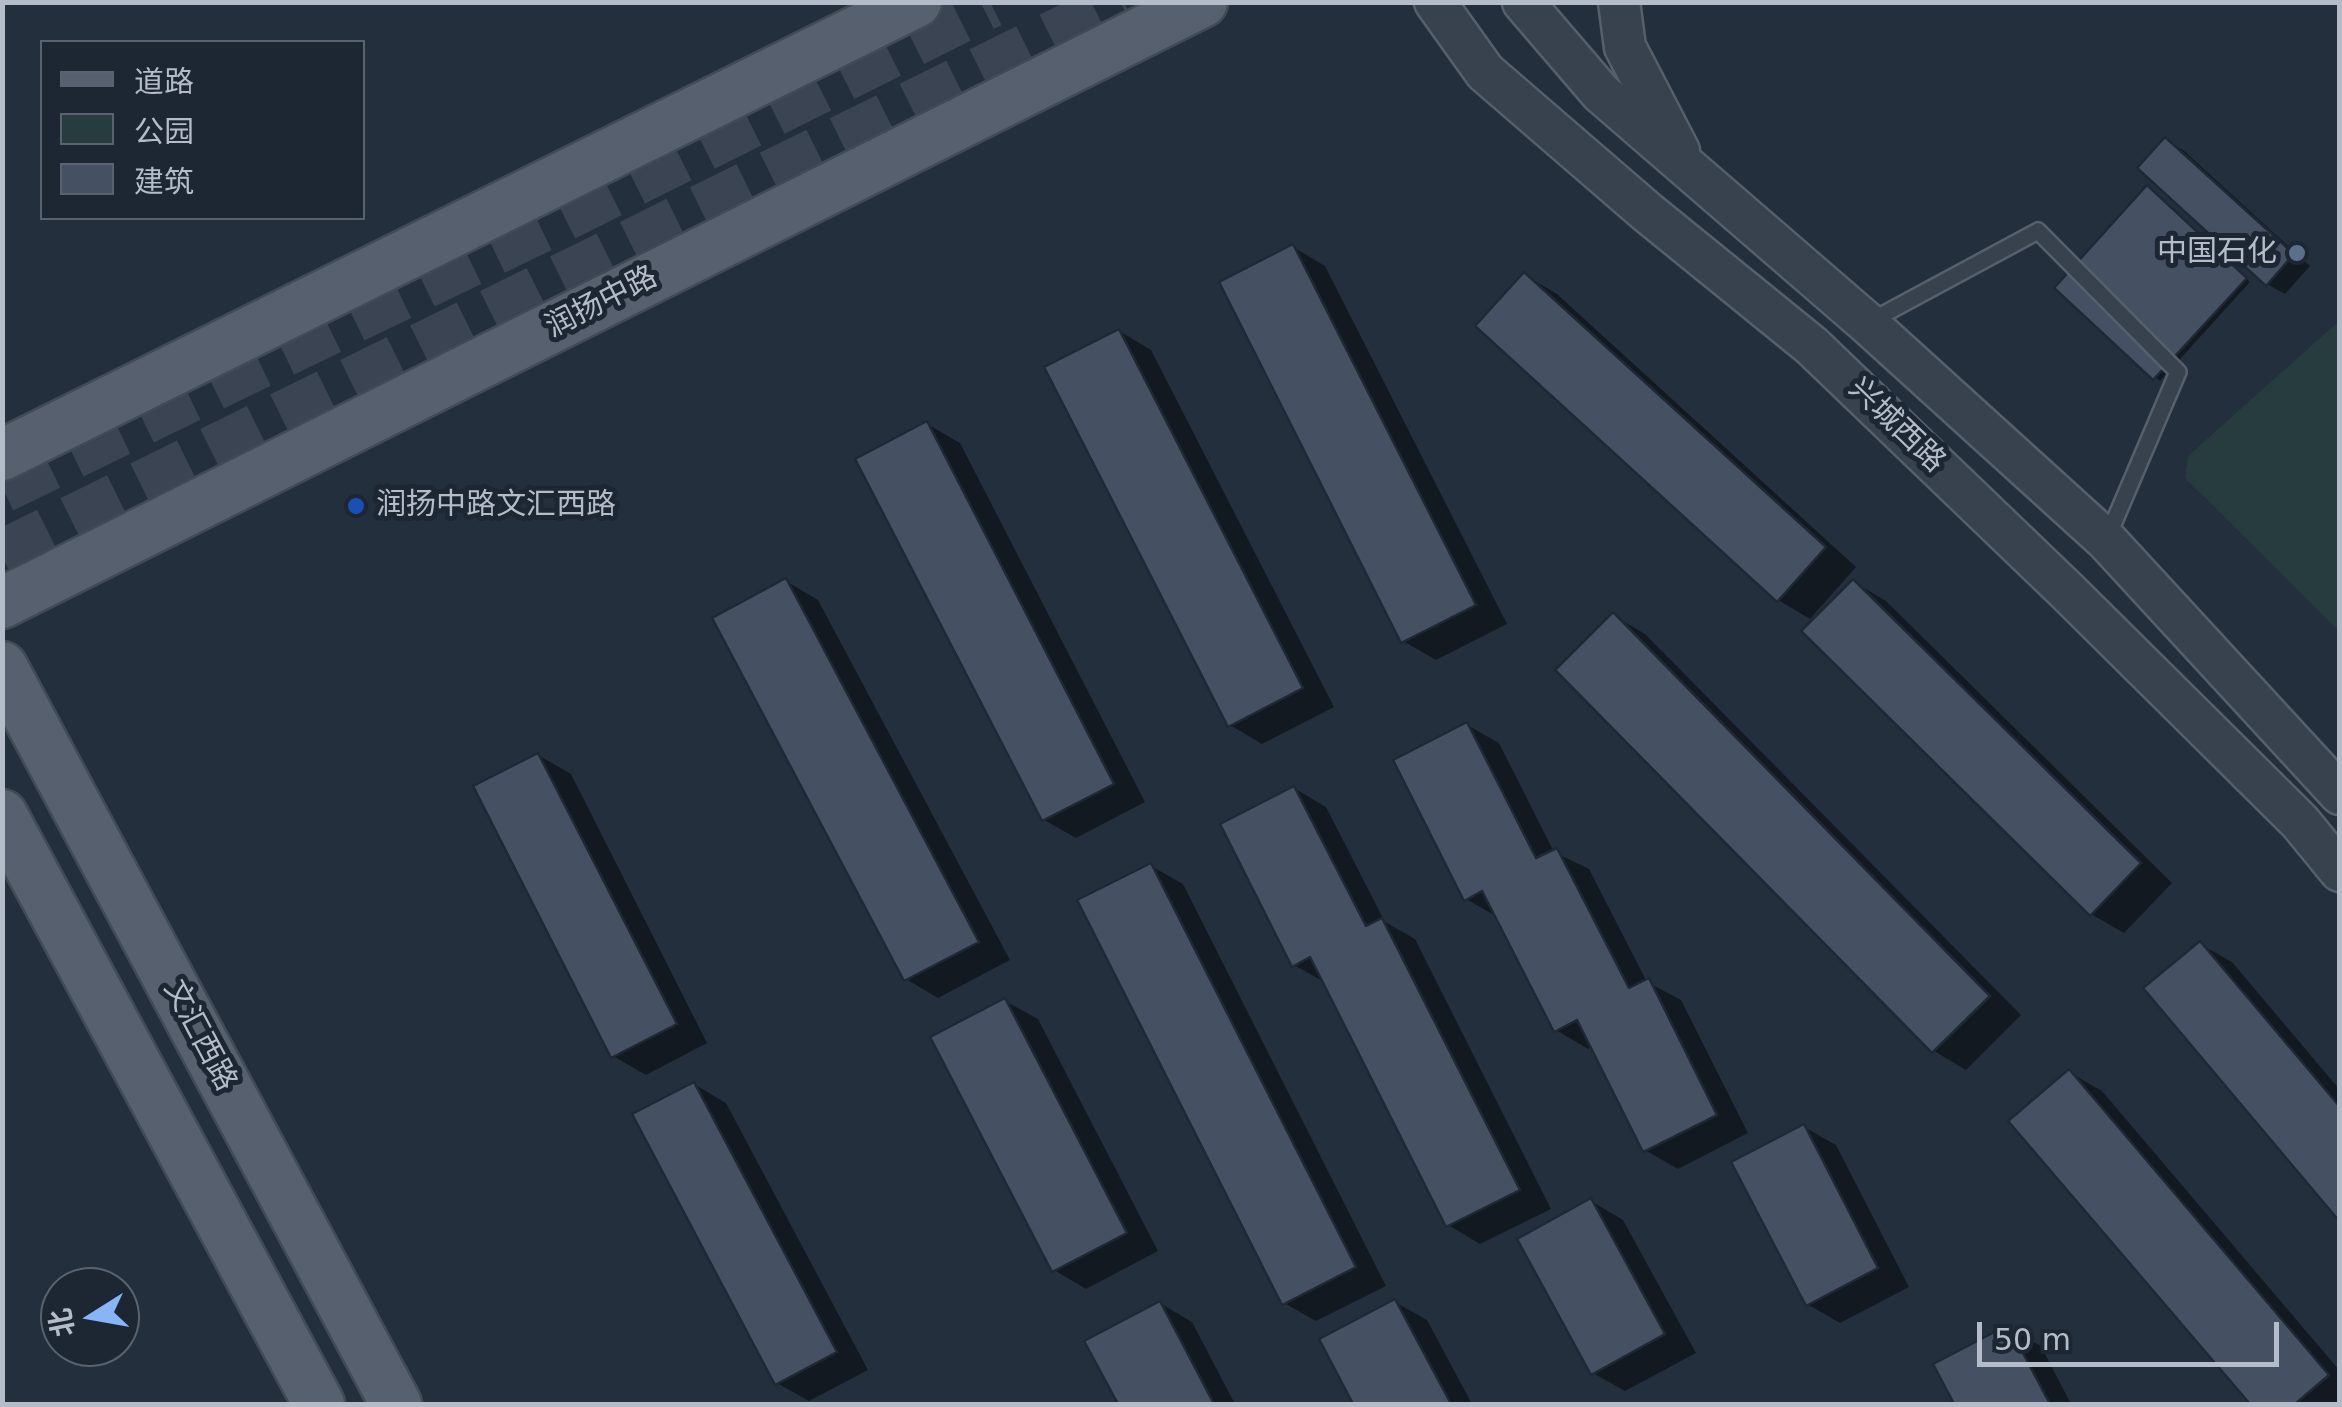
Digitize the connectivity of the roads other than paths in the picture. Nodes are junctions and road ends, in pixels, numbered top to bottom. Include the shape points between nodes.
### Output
1 (916, 2) edge
2 (1202, 2) edge
3 (1435, 2) edge
4 (1523, 2) edge
5 (1619, 2) edge
6 (1688, 168) junction
7 (1867, 323) junction
8 (2, 455) edge
9 (2106, 540) junction
10 (2, 603) edge
11 (2, 667) edge
12 (2340, 794) edge
13 (2, 815) edge
14 (2340, 871) edge
15 (319, 1404) edge
16 (396, 1404) edge

1 - 8 main road
2 - 10 main road, 润扬中路
3 - 14 street, 兴城西路 via 1485,72 1812,346 2068,591 2300,822
4 - 6 street, 兴城西路 via 1600,93
5 - 6 street via 1625,47
6 - 7 street, 兴城西路
7 - 9 street, 兴城西路
7 - 9 lane via 2038,231 2178,372
9 - 12 street, 兴城西路
11 - 16 main road, 文汇西路
13 - 15 main road

